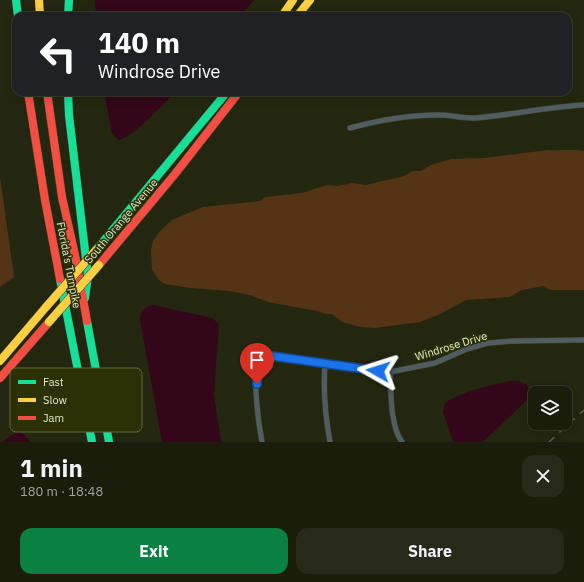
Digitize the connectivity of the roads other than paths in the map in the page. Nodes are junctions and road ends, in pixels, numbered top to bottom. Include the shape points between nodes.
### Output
1 (16, 0) edge
2 (21, 0) edge
3 (39, 0) edge
4 (69, 0) edge
5 (293, 0) edge
6 (310, 0) edge
7 (18, 12) edge
8 (22, 12) edge
9 (40, 12) edge
10 (68, 12) edge
11 (285, 12) edge
12 (301, 12) edge
13 (28, 96) edge
14 (48, 96) edge
15 (68, 96) edge
16 (224, 96) edge
17 (236, 96) edge
18 (584, 105) edge
19 (350, 128) dead end
20 (84, 305) junction
21 (584, 340) edge
22 (0, 361) edge
23 (325, 364) junction
24 (78, 368) edge
25 (95, 368) edge
26 (390, 372) junction
27 (0, 378) edge
28 (90, 432) edge
29 (107, 432) edge
30 (92, 442) edge
31 (109, 442) edge
32 (262, 442) edge
33 (330, 442) edge
34 (402, 442) edge

1 - 7 main road
2 - 8 main road
3 - 9 main road
4 - 10 main road
5 - 11 main road
6 - 12 main road
13 - 24 main road, Florida's Turnpike via 45,200
14 - 20 main road, Florida's Turnpike via 62,197
15 - 20 main road via 88,276
16 - 22 main road, South Orange Avenue, bridge
17 - 27 main road, South Orange Avenue, bridge via 99,265
18 - 19 street via 553,107 505,116 409,116
20 - 25 main road, Florida's Turnpike
21 - 26 street, Windrose Drive via 488,343 435,363
23 - 26 street, Windrose Drive
23 - 32 street, Windrose Drive via 272,356 264,357 260,361 257,368 256,399
23 - 33 street via 324,407
26 - 34 street via 396,430
28 - 30 main road, Florida's Turnpike
29 - 31 main road, Florida's Turnpike

